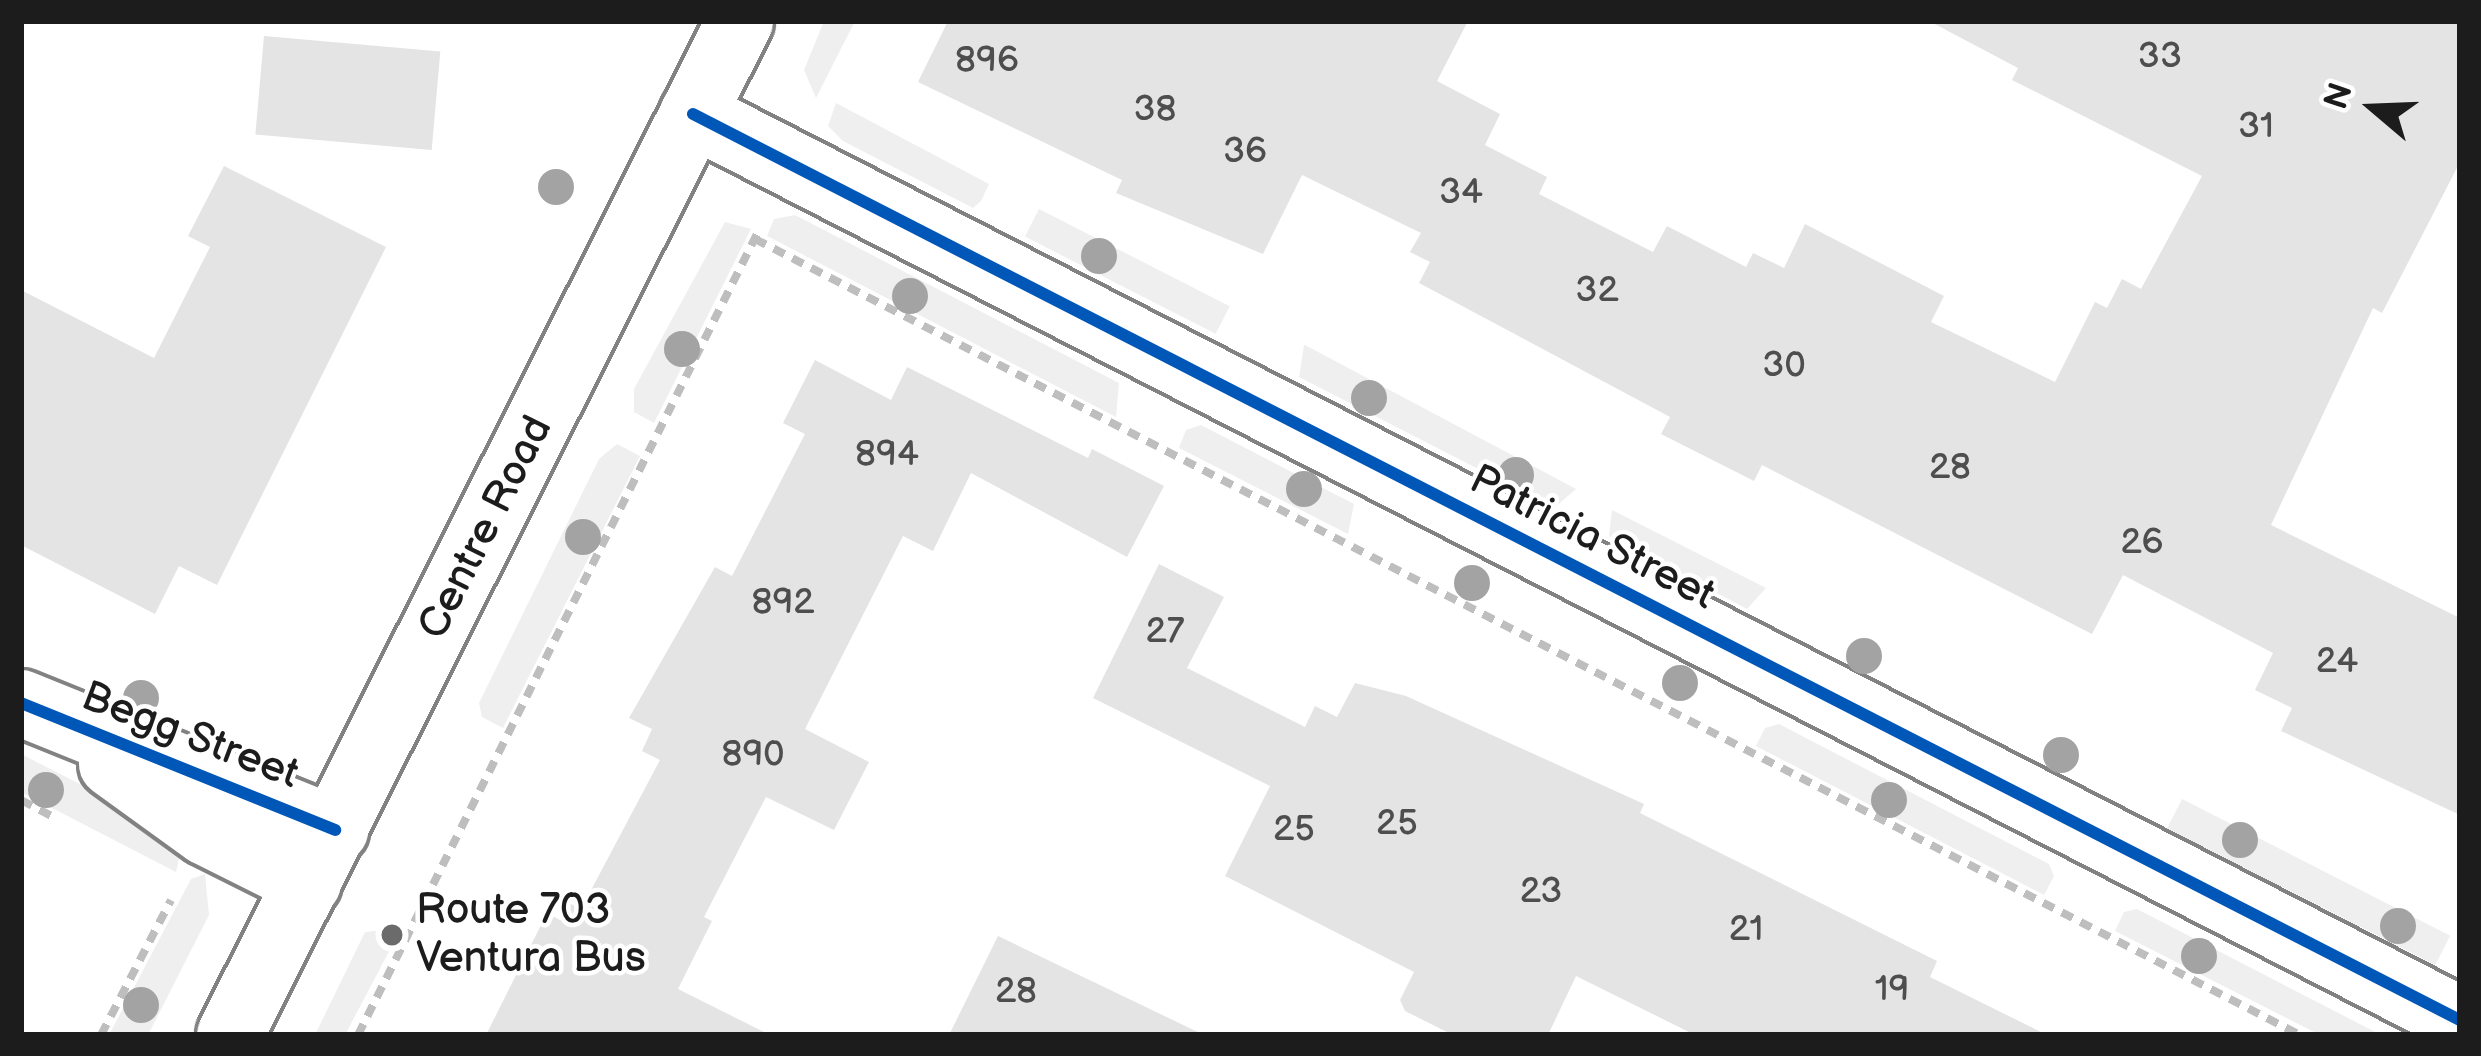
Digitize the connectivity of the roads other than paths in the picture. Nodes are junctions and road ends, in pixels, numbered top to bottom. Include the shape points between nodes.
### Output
1 (740, 21) edge
2 (693, 114) junction
3 (33, 710) edge
4 (321, 857) junction
5 (2460, 1020) edge
6 (230, 1035) edge

1 - 2 street, Centre Road
2 - 4 street, Centre Road
2 - 5 street, Patricia Street
3 - 4 street, Begg Street via 206,832
4 - 6 street, Centre Road

